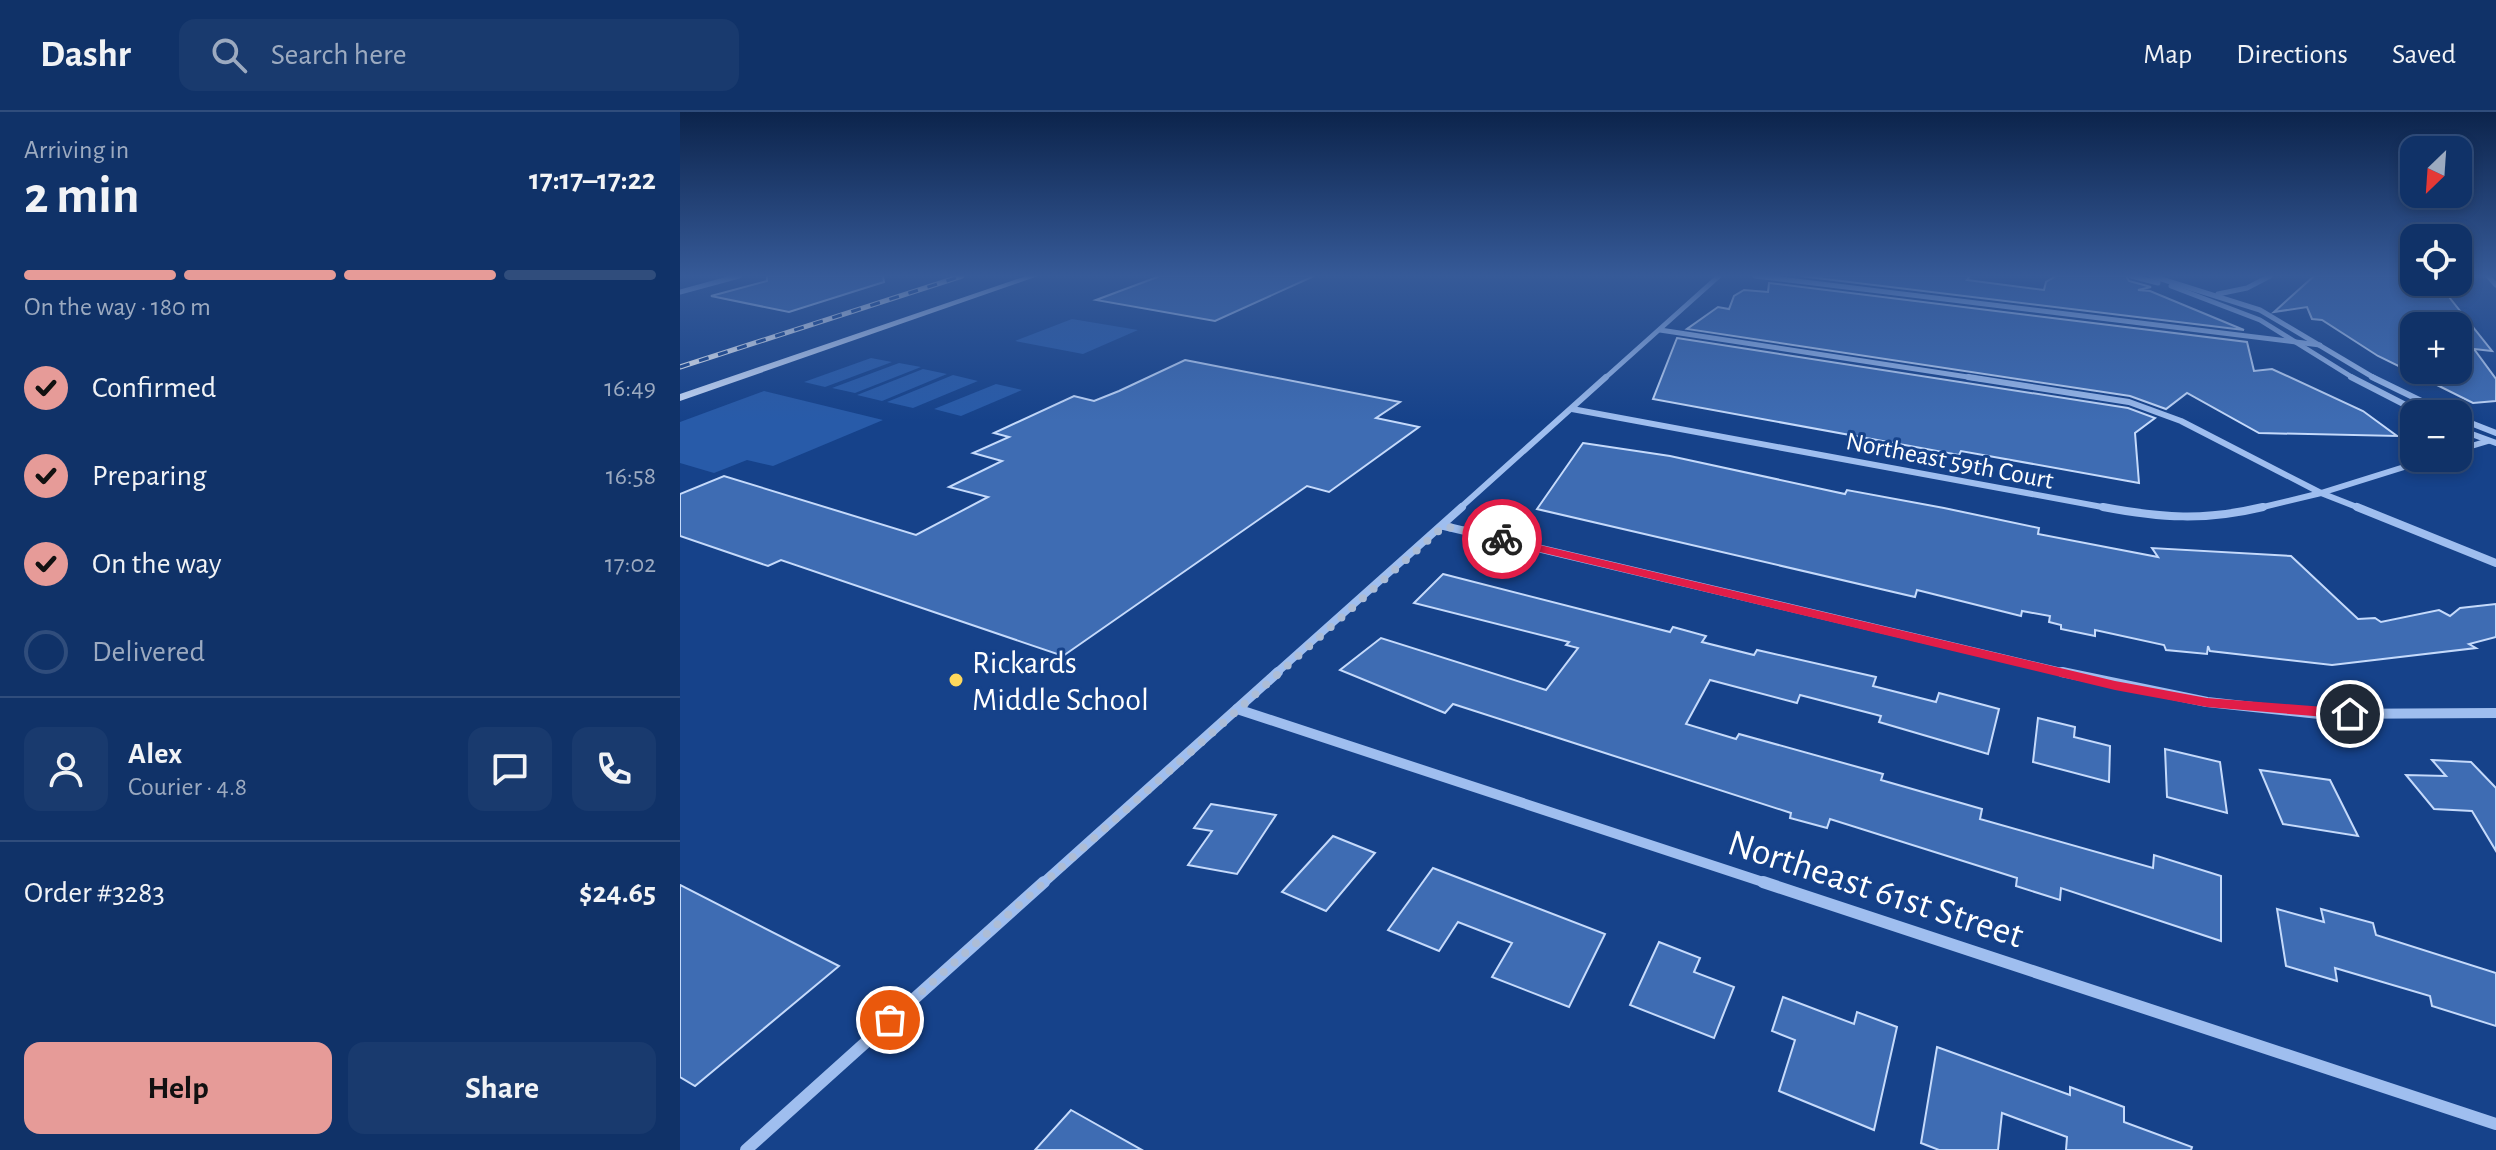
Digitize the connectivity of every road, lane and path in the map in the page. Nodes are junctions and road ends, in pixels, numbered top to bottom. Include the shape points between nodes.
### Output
1 (893, 324) edge
2 (1666, 324) edge
3 (2145, 324) edge
4 (2268, 324) edge
5 (2285, 324) edge
6 (1660, 330) junction
7 (2302, 344) junction
8 (2320, 345) junction
9 (680, 398) edge
10 (2417, 400) edge
11 (2400, 403) edge
12 (1572, 409) junction
13 (2472, 426) edge
14 (2472, 433) edge
15 (2494, 439) edge
16 (2472, 446) edge
17 (2400, 468) edge
18 (2321, 493) junction
19 (1444, 526) junction
20 (2496, 563) edge
21 (1237, 709) junction
22 (2496, 713) edge
23 (2496, 1124) edge
24 (746, 1150) edge

1 - 9 main road
2 - 6 street
3 - 7 street
4 - 7 street
5 - 8 street
6 - 12 street
6 - 18 street via 2129,402 2181,421
7 - 8 street
7 - 11 street
8 - 10 street
12 - 18 street, Northeast 59th Court via 2139,514 2219,518
12 - 19 street
13 - 15 street
14 - 15 street
15 - 16 street
17 - 18 street, Northeast 59th Court
18 - 20 street
19 - 21 street
19 - 22 street via 2099,682 2207,702 2319,714
21 - 23 street, Northeast 61st Street
21 - 24 street

